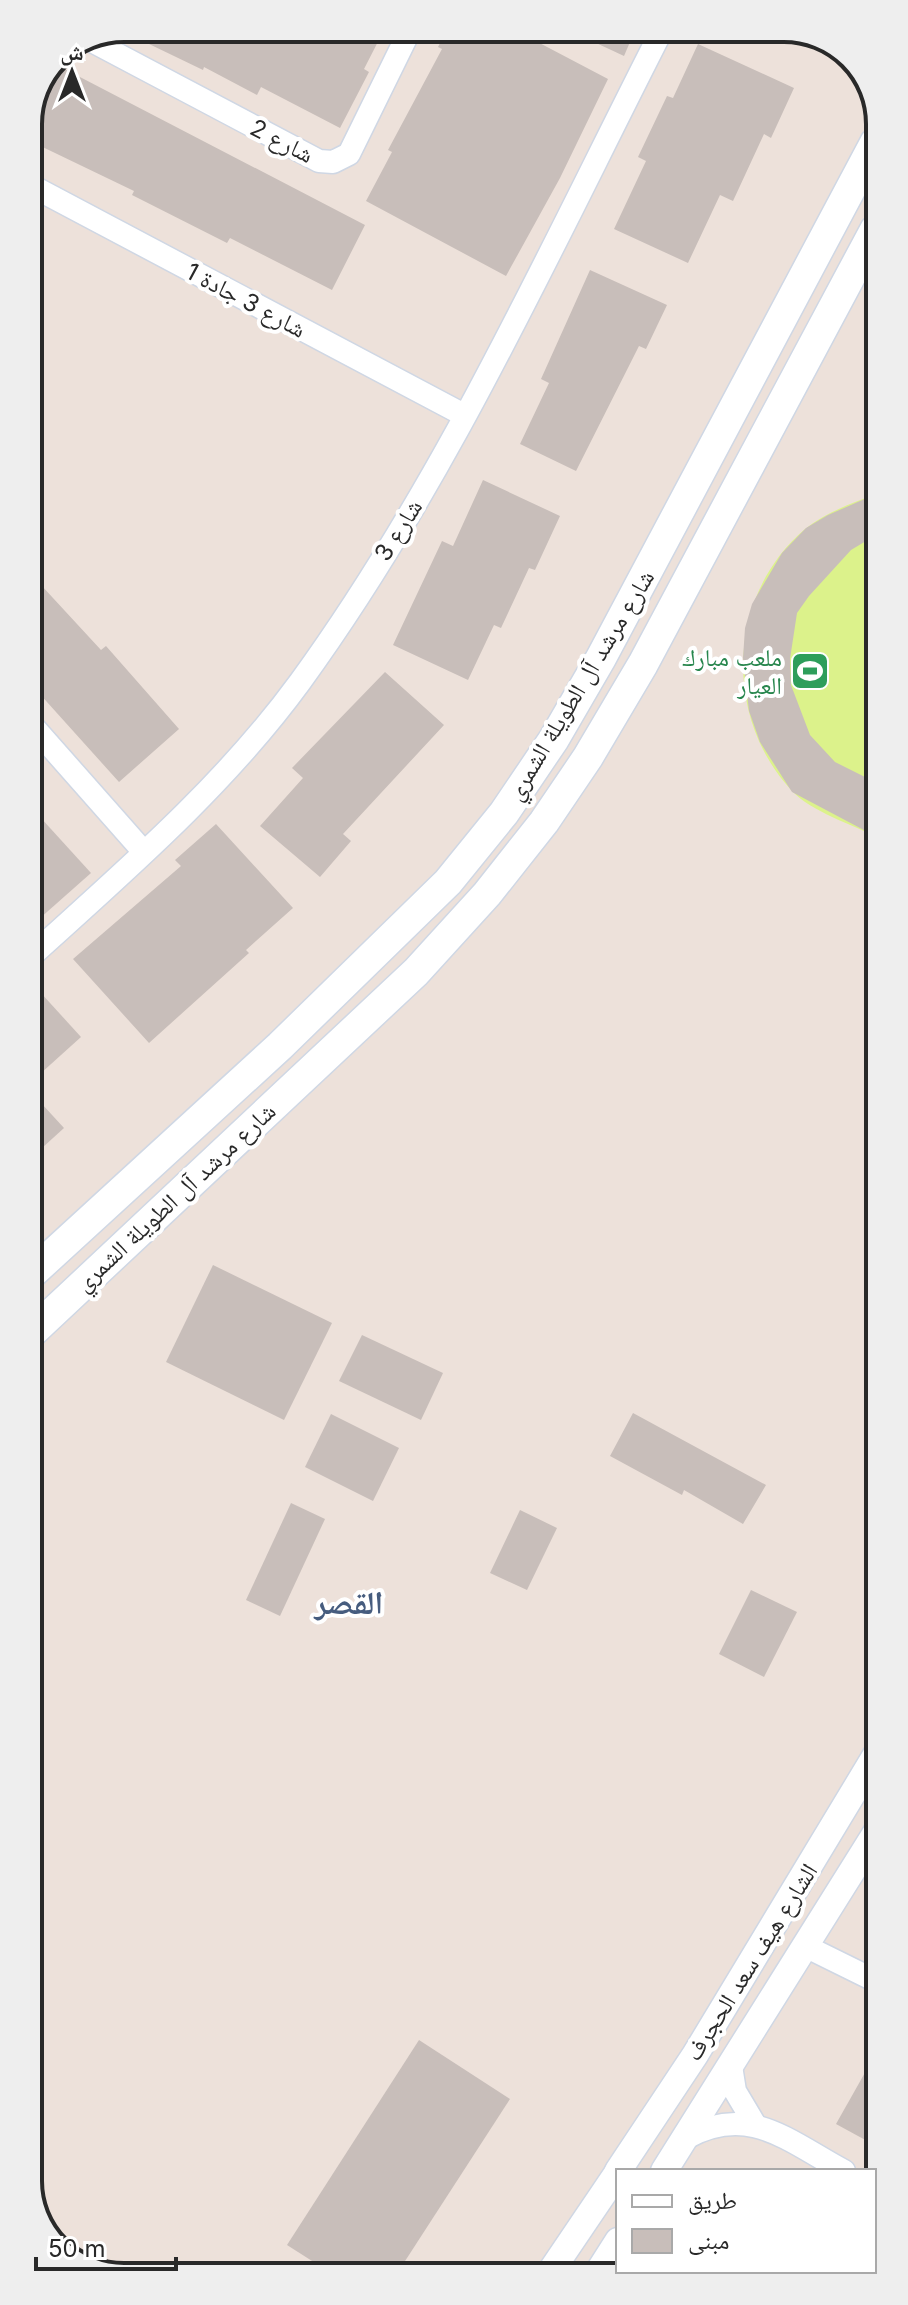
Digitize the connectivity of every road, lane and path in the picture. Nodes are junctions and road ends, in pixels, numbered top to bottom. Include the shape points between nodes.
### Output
1 (404, 42) edge
2 (656, 42) edge
3 (101, 46) edge
4 (866, 160) edge
5 (42, 191) edge
6 (866, 247) edge
7 (779, 327) junction
8 (784, 401) junction
9 (464, 415) junction
10 (725, 429) junction
11 (728, 504) junction
12 (42, 737) edge
13 (143, 851) junction
14 (42, 946) edge
15 (240, 1084) junction
16 (192, 1180) junction
17 (42, 1264) edge
18 (42, 1323) edge
19 (866, 1772) edge
20 (866, 1849) edge
21 (807, 1947) junction
22 (866, 1976) edge
23 (731, 2066) junction
24 (754, 2123) junction
25 (686, 2138) junction
26 (619, 2169) edge
27 (665, 2169) edge
28 (840, 2169) edge
29 (616, 2174) edge
30 (616, 2244) edge
31 (556, 2263) edge
32 (604, 2263) edge

1 - 3 street, شارع 2 via 349,154 333,162 319,161
2 - 9 street, شارع 3
4 - 7 main road, شارع مرشد آل الطويلة الشمري
5 - 9 street, شارع 3 جادة 1
6 - 8 main road, شارع مرشد آل الطويلة الشمري
7 - 8 main road via 788,346 770,389
7 - 10 main road, شارع مرشد آل الطويلة الشمري
8 - 11 main road, شارع مرشد آل الطويلة الشمري
9 - 13 street, شارع 3 via 424,489 299,683 201,800
10 - 11 main road via 738,423 747,434 726,484
10 - 15 main road, شارع مرشد آل الطويلة الشمري via 601,658 504,813 437,893
11 - 16 main road, شارع مرشد آل الطويلة الشمري via 588,757 487,894 416,972
12 - 13 street
13 - 14 street, شارع 3
15 - 16 main road via 251,1094 252,1115 209,1153
15 - 17 main road, شارع مرشد آل الطويلة الشمري
16 - 18 main road, شارع مرشد آل الطويلة الشمري
19 - 26 street, الشارع هيف سعد الحجرف via 719,2016
20 - 21 street, الشارع هيف سعد الحجرف
21 - 22 street
21 - 23 street, الشارع هيف سعد الحجرف
23 - 24 street via 735,2091
23 - 25 street, الشارع هيف سعد الحجرف
24 - 25 street via 716,2125
24 - 28 street
25 - 27 street, الشارع هيف سعد الحجرف
29 - 31 street, الشارع هيف سعد الحجرف
30 - 32 street

